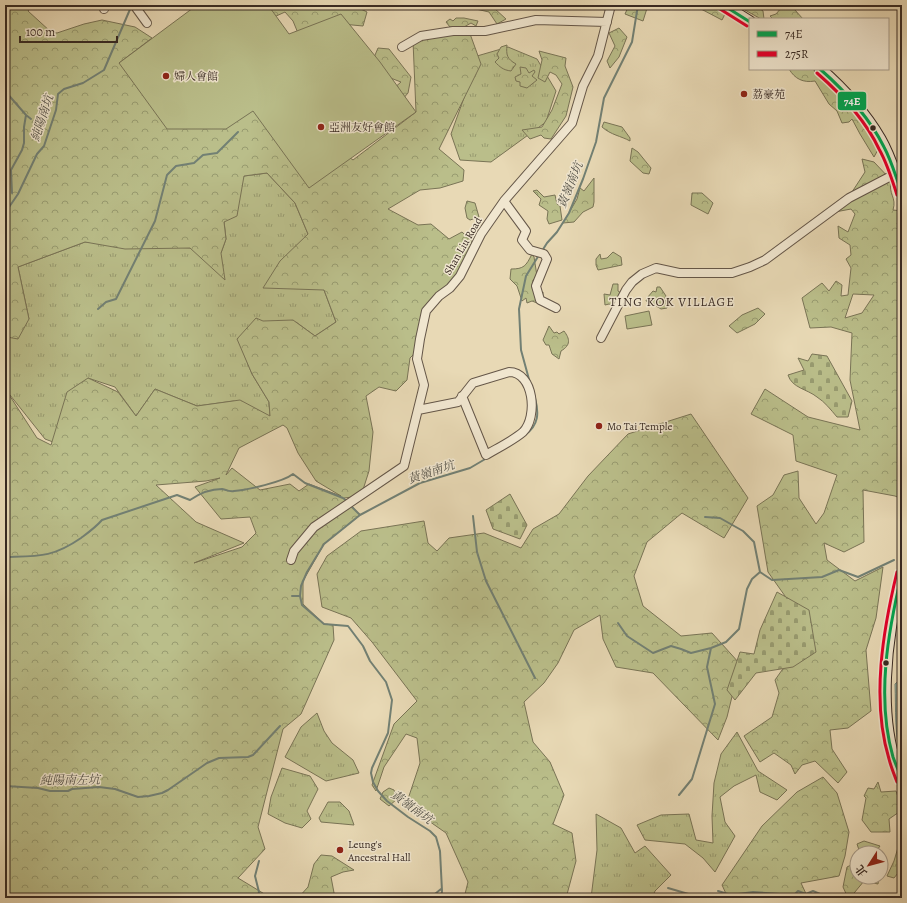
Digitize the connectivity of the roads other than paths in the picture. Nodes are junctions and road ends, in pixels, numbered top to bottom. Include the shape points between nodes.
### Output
1 (611, 5) edge
2 (723, 5) edge
3 (135, 7) edge
4 (749, 21) edge
5 (608, 22) junction
6 (147, 23) dead end
7 (402, 47) dead end
8 (821, 70) edge
9 (895, 174) junction
10 (902, 193) edge
11 (504, 201) junction
12 (556, 308) dead end
13 (601, 338) dead end
14 (462, 396) junction
15 (418, 410) junction
16 (291, 560) dead end
17 (902, 573) edge
18 (902, 780) edge

1 - 5 street, Shan Liu Road
2 - 4 main road
3 - 6 street
5 - 7 street via 536,20 485,31 452,31 421,36
5 - 11 street, Shan Liu Road via 572,123
8 - 9 main road via 865,116 880,139
9 - 10 main road
9 - 13 street via 849,198 765,260 744,270 727,273 679,273 656,268 642,274 626,290
11 - 12 street via 526,231 522,240 530,250 544,254 547,259 536,286 540,300
11 - 15 street, Shan Liu Road via 481,234 460,276 426,311 417,359 424,385
14 - 14 street via 486,455 523,432 529,423 532,408 529,388 523,378 515,372 473,383
14 - 15 street via 458,402
15 - 16 street, Shan Liu Road via 404,466 314,528 294,551
17 - 18 main road via 889,632 885,690 889,738

